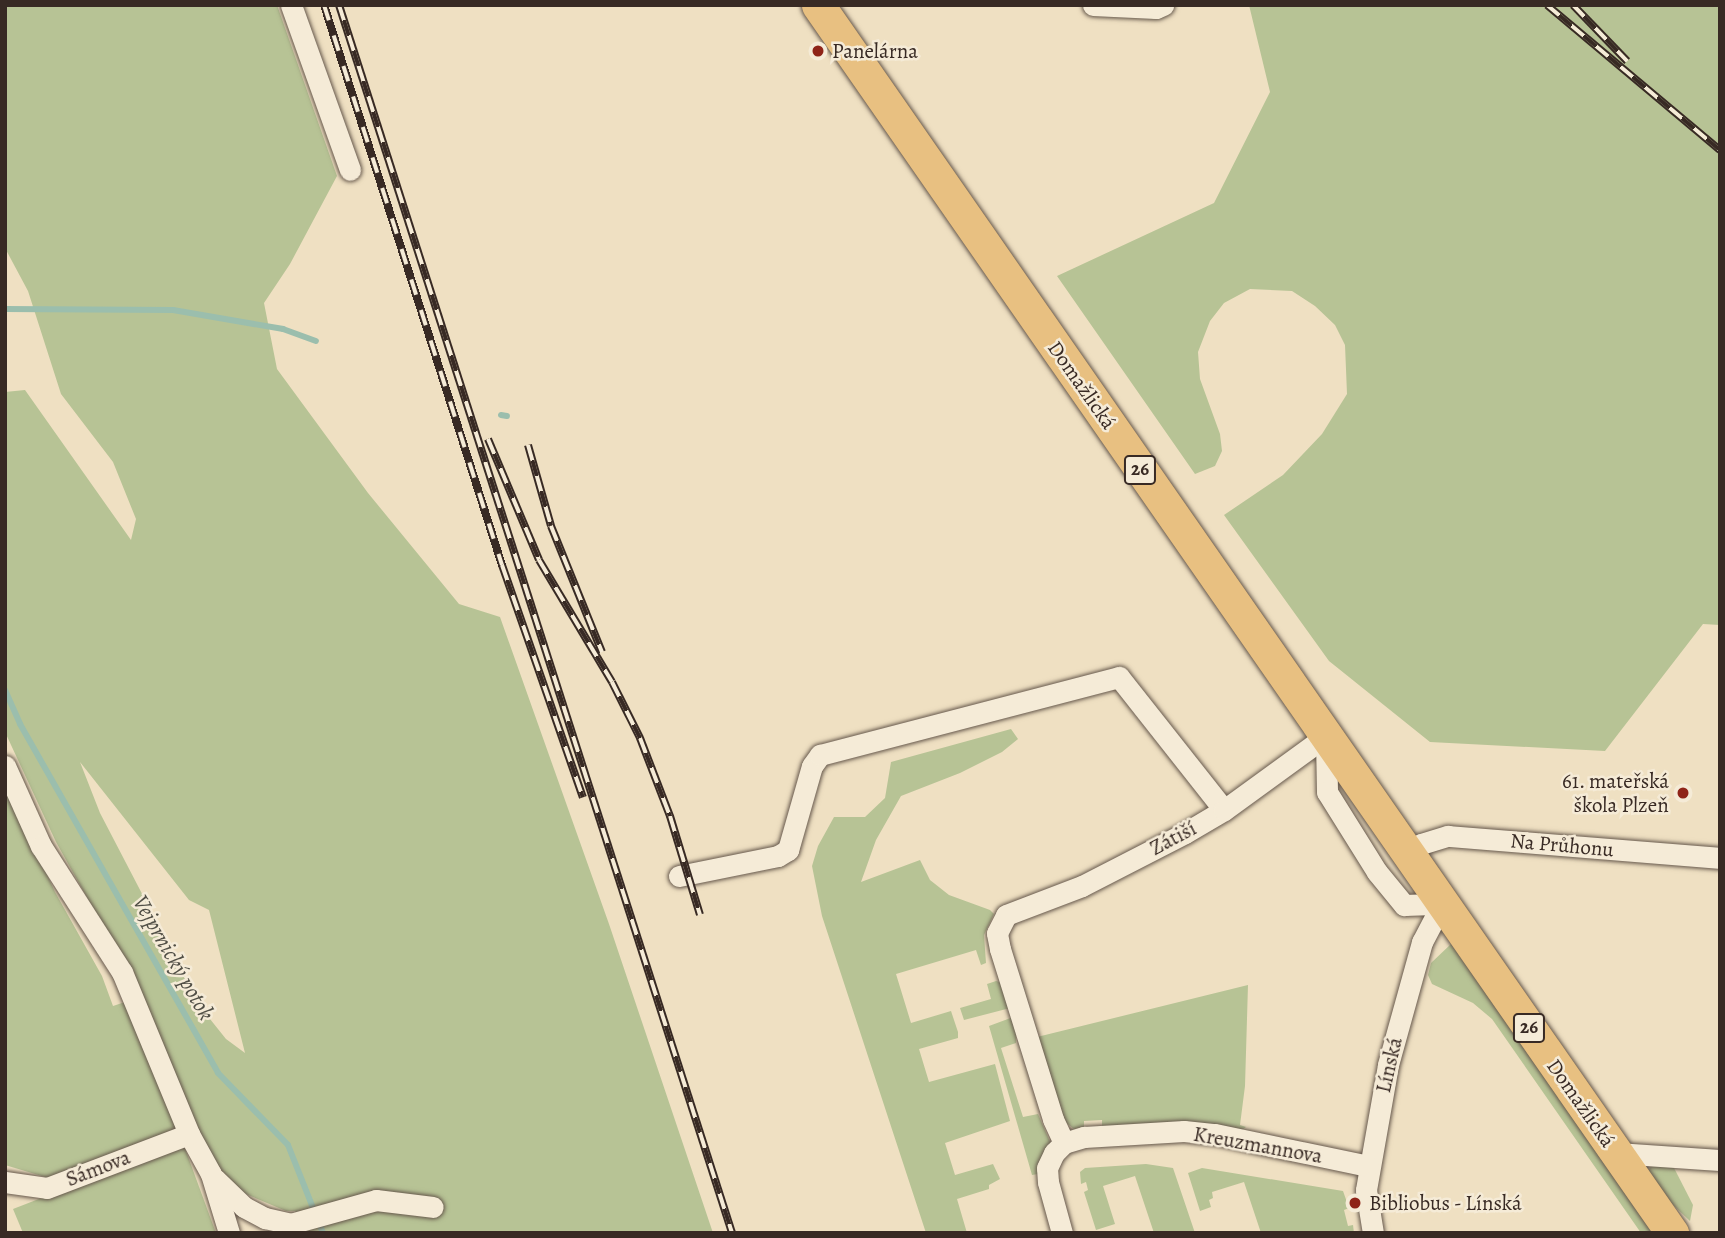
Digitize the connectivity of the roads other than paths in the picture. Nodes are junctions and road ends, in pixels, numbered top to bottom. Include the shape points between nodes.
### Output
1 (291, 5) edge
2 (818, 5) edge
3 (824, 5) edge
4 (1093, 5) edge
5 (1163, 5) edge
6 (839, 34) junction
7 (350, 170) dead end
8 (1326, 736) junction
9 (5, 766) edge
10 (1224, 810) junction
11 (1408, 854) junction
12 (1720, 858) edge
13 (679, 876) dead end
14 (1442, 904) junction
15 (189, 1134) junction
16 (1064, 1143) junction
17 (1616, 1153) junction
18 (1720, 1160) edge
19 (1368, 1166) junction
20 (211, 1174) junction
21 (5, 1182) edge
22 (433, 1207) dead end
23 (229, 1233) edge
24 (1062, 1233) edge
25 (1373, 1233) edge
26 (1672, 1233) edge

1 - 7 street
2 - 6 main road, Domažlická / 26
3 - 6 main road, Domažlická / 26
4 - 5 street
6 - 8 main road, Domažlická / 26
8 - 10 street, Zátiší
8 - 11 main road, Domažlická / 26
8 - 14 street via 1328,792 1377,872 1404,905
9 - 15 street via 41,846 122,972
10 - 13 street via 1119,677 820,755 812,766 788,850 778,856
10 - 16 street, Zátiší via 1082,886 1006,915 997,933
11 - 12 street, Na Průhonu via 1421,844 1448,836
11 - 14 main road, Domažlická / 26
14 - 17 main road, Domažlická / 26
14 - 19 street, Línská via 1422,942 1408,988
15 - 20 street
15 - 21 street, Sámova via 47,1188
16 - 19 street, Kreuzmannova via 1084,1137 1184,1132
16 - 24 street via 1054,1153 1047,1175
17 - 18 street
17 - 26 main road, Domažlická / 26
19 - 25 street, Línská via 1366,1190
20 - 22 street via 228,1195 265,1218 289,1224 376,1200
20 - 23 street

